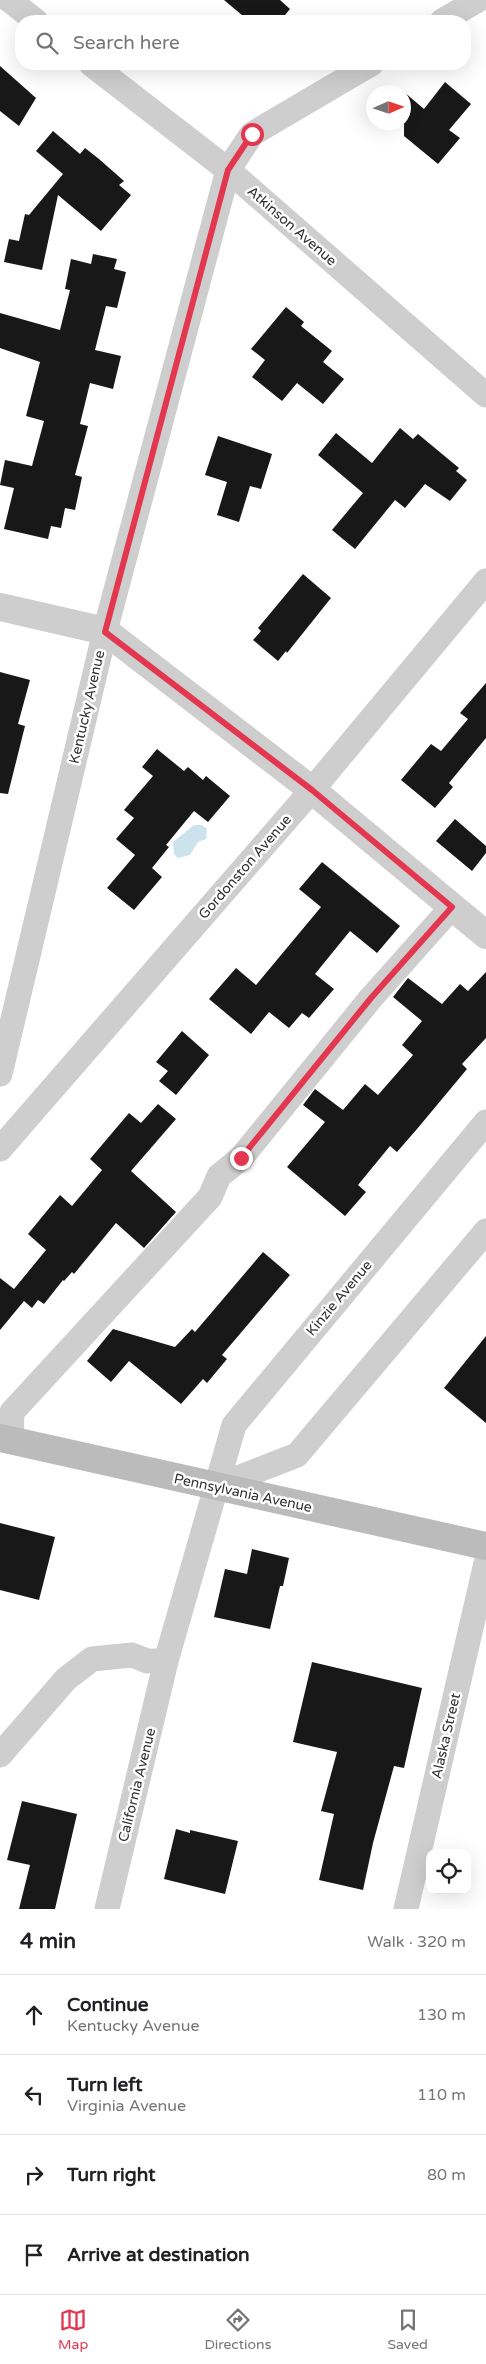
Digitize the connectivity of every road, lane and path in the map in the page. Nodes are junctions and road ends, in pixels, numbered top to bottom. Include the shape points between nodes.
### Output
1 (9, 0) edge
2 (478, 0) edge
3 (28, 15) edge
4 (452, 15) edge
5 (99, 70) edge
6 (361, 70) edge
7 (228, 170) junction
8 (486, 395) edge
9 (486, 581) edge
10 (0, 607) edge
11 (105, 632) junction
12 (312, 790) junction
13 (452, 907) junction
14 (486, 936) edge
15 (0, 1074) edge
16 (486, 1122) edge
17 (0, 1149) edge
18 (486, 1231) edge
19 (6, 1440) edge
20 (215, 1488) junction
21 (486, 1546) edge
22 (486, 1563) edge
23 (166, 1661) junction
24 (0, 1755) edge
25 (107, 1909) edge
26 (406, 1909) edge

1 - 3 street
2 - 4 street
5 - 7 street, Atkinson Avenue
6 - 7 street, Kentucky Avenue via 252,134
7 - 8 street, Atkinson Avenue
7 - 11 street, Kentucky Avenue
9 - 12 street, Gordonston Avenue
10 - 11 street
11 - 12 street
11 - 15 street, Kentucky Avenue
12 - 13 street
12 - 17 street, Gordonston Avenue
13 - 14 street
13 - 19 street via 371,998 241,1158 219,1176 210,1197 12,1412
16 - 20 street, Kinzie Avenue via 234,1425
18 - 20 street via 297,1455
19 - 20 main road, Pennsylvania Avenue
20 - 21 main road, Pennsylvania Avenue
20 - 23 street, Kinzie Avenue
22 - 26 street, Alaska Street
23 - 24 street via 147,1661 132,1655 92,1659 66,1679
23 - 25 street, California Avenue

